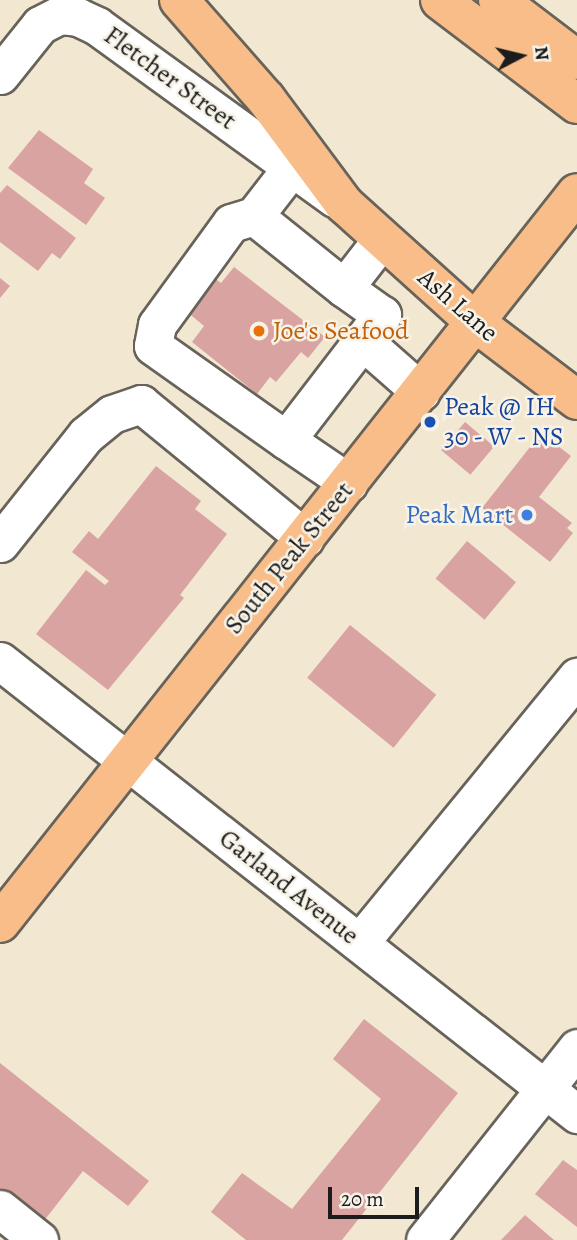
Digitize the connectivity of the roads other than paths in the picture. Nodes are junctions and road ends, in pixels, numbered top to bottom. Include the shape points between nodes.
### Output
1 (178, 0) edge
2 (440, 0) edge
3 (498, 0) edge
4 (527, 0) edge
5 (577, 40) edge
6 (0, 75) edge
7 (568, 82) edge
8 (292, 167) junction
9 (577, 193) edge
10 (344, 204) junction
11 (254, 216) junction
12 (382, 239) junction
13 (344, 288) junction
14 (476, 323) junction
15 (363, 341) junction
16 (421, 392) junction
17 (577, 400) edge
18 (286, 440) junction
19 (349, 483) junction
20 (304, 538) junction
21 (0, 543) edge
22 (0, 661) edge
23 (577, 677) edge
24 (126, 760) junction
25 (0, 923) edge
26 (360, 942) junction
27 (577, 1048) edge
28 (545, 1088) junction
29 (577, 1114) edge
30 (0, 1209) edge
31 (40, 1240) edge
32 (425, 1240) edge

1 - 10 main road, Ash Lane via 266,99
2 - 7 main road
3 - 7 main road
4 - 5 main road
6 - 8 street, Fletcher Street via 40,25 60,15 97,26
8 - 10 street, Fletcher Street
8 - 11 street
9 - 14 main road, South Peak Street
10 - 12 main road, Ash Lane
11 - 13 street
11 - 18 street via 231,223 157,325 153,346
12 - 13 street
12 - 14 main road, Ash Lane
13 - 15 street via 382,315
14 - 16 main road, South Peak Street
14 - 17 main road, Ash Lane
15 - 16 street
15 - 18 street
16 - 19 main road, South Peak Street
18 - 19 street
19 - 20 main road, South Peak Street
20 - 21 street via 141,404 112,414 86,435
20 - 24 main road, South Peak Street
22 - 24 street, Garland Avenue
23 - 26 street
24 - 25 main road, South Peak Street
24 - 26 street, Garland Avenue
26 - 28 street, Garland Avenue
27 - 28 street
28 - 29 street, Garland Avenue
28 - 32 street
30 - 31 street

